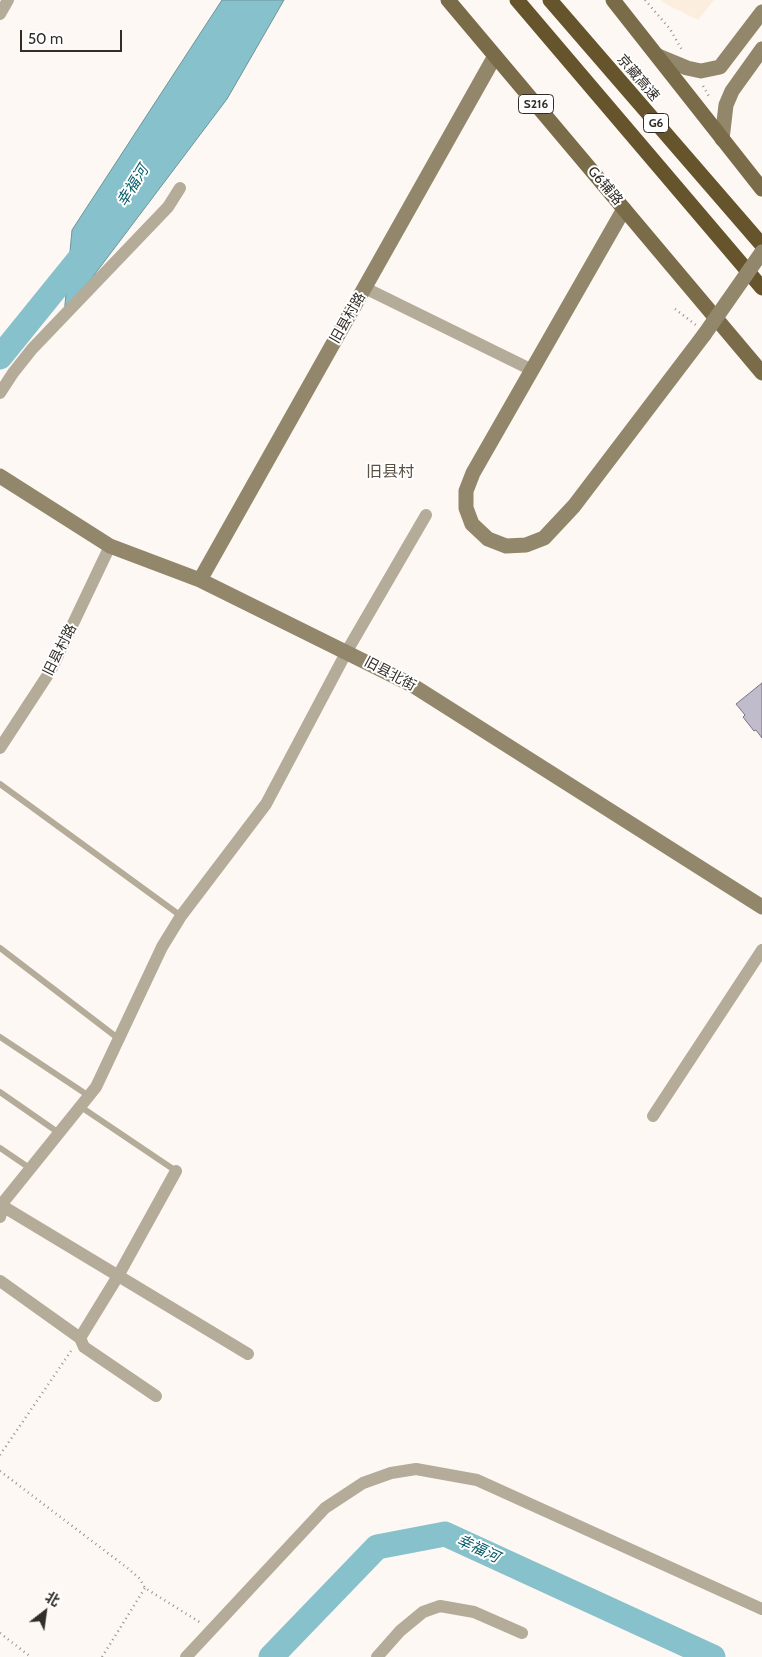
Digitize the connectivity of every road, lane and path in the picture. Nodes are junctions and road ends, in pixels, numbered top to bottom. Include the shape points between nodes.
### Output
1 (8, 0) edge
2 (448, 0) edge
3 (517, 0) edge
4 (550, 0) edge
5 (613, 0) edge
6 (762, 12) edge
7 (0, 14) edge
8 (762, 50) edge
9 (495, 56) junction
10 (658, 56) junction
11 (722, 139) junction
12 (180, 188) dead end
13 (762, 189) edge
14 (624, 209) junction
15 (762, 245) edge
16 (762, 252) edge
17 (365, 288) junction
18 (762, 288) edge
19 (675, 309) dead end
20 (703, 332) junction
21 (532, 370) junction
22 (762, 373) edge
23 (0, 393) edge
24 (0, 476) edge
25 (426, 515) dead end
26 (110, 546) junction
27 (200, 580) junction
28 (347, 651) junction
29 (0, 748) edge
30 (0, 784) edge
31 (762, 907) edge
32 (182, 916) junction
33 (0, 948) edge
34 (762, 950) edge
35 (0, 1036) edge
36 (119, 1038) junction
37 (0, 1092) edge
38 (90, 1096) junction
39 (81, 1107) junction
40 (653, 1116) dead end
41 (59, 1133) junction
42 (0, 1148) edge
43 (31, 1169) junction
44 (176, 1172) joint
45 (2, 1205) edge
46 (118, 1276) junction
47 (0, 1281) edge
48 (80, 1338) junction
49 (248, 1354) dead end
50 (156, 1396) dead end
51 (0, 1455) edge
52 (0, 1471) edge
53 (144, 1588) junction
54 (762, 1609) edge
55 (211, 1629) junction
56 (522, 1632) dead end
57 (0, 1633) edge
58 (32, 1657) edge
59 (102, 1657) edge
60 (186, 1657) edge
61 (377, 1657) edge

1 - 7 street
2 - 9 main road, G6辅路 / S216
3 - 18 highway
4 - 15 highway, 京藏高速 / G6
5 - 10 main road
6 - 10 street via 720,67 701,71
8 - 11 street via 732,91 726,105
9 - 14 main road, G6辅路 / S216
9 - 17 street, 旧县村路
10 - 11 main road
11 - 13 main road
12 - 23 street via 168,207 32,349
14 - 21 street
14 - 22 main road, G6辅路 / S216
16 - 20 street, bridge
17 - 21 street
17 - 27 street, 旧县村路
19 - 20 path
20 - 21 street via 559,524 544,538 526,545 506,546 488,539 472,524 466,508 466,491
24 - 26 street, 旧县北街
25 - 28 street
26 - 27 street, 旧县北街
26 - 29 street, 旧县村路 via 51,670
27 - 28 street, 旧县北街
28 - 31 street, 旧县北街 via 412,684
28 - 32 street via 266,804
30 - 32 lane
32 - 36 street via 162,947
33 - 36 lane
34 - 40 street
35 - 38 lane
36 - 38 street
37 - 41 lane
38 - 39 street
39 - 41 street
39 - 44 lane
41 - 43 street
42 - 43 lane
43 - 45 street
44 - 46 street
45 - 46 street
46 - 48 street
46 - 49 street
47 - 48 street
48 - 50 street via 84,1347
48 - 51 path
52 - 53 path via 130,1570
53 - 55 path
53 - 59 path
54 - 55 street via 477,1480 416,1469 391,1473 363,1483 325,1508
55 - 60 street
56 - 61 street via 474,1612 440,1606 423,1612 400,1631
57 - 58 path

